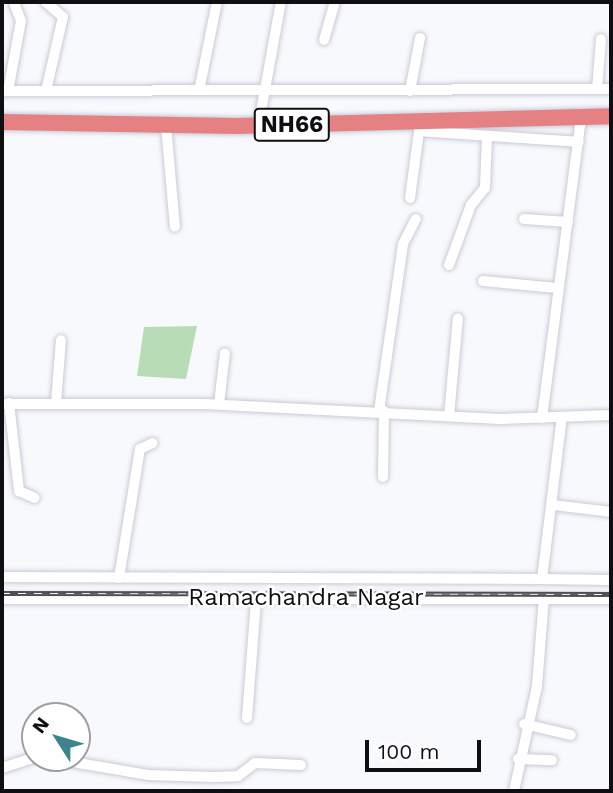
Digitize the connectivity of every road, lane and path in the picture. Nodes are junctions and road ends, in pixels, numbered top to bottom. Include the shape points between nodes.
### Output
1 (46, 2) edge
2 (216, 2) edge
3 (281, 2) edge
4 (335, 2) edge
5 (14, 3) edge
6 (420, 38) dead end
7 (601, 39) dead end
8 (324, 40) dead end
9 (200, 86) junction
10 (266, 88) junction
11 (597, 89) junction
12 (611, 89) edge
13 (5, 91) edge
14 (46, 91) junction
15 (410, 91) junction
16 (611, 116) edge
17 (260, 117) dead end
18 (581, 117) junction
19 (2, 122) edge
20 (166, 125) junction
21 (487, 136) junction
22 (579, 142) junction
23 (411, 198) dead end
24 (416, 219) dead end
25 (524, 219) dead end
26 (568, 222) junction
27 (175, 226) dead end
28 (449, 265) dead end
29 (483, 281) dead end
30 (557, 288) junction
31 (458, 318) dead end
32 (61, 340) dead end
33 (225, 353) dead end
34 (5, 403) edge
35 (56, 403) junction
36 (219, 404) junction
37 (382, 411) junction
38 (611, 415) edge
39 (449, 416) junction
40 (562, 417) junction
41 (542, 418) junction
42 (153, 443) dead end
43 (383, 477) dead end
44 (35, 498) dead end
45 (553, 505) junction
46 (611, 512) edge
47 (2, 577) edge
48 (119, 578) junction
49 (542, 579) junction
50 (611, 580) edge
51 (544, 598) junction
52 (611, 598) edge
53 (2, 599) edge
54 (256, 600) junction
55 (247, 718) dead end
56 (524, 724) junction
57 (571, 735) dead end
58 (519, 759) junction
59 (552, 760) dead end
60 (21, 761) edge
61 (91, 765) edge
62 (301, 765) dead end
63 (2, 766) edge
64 (514, 791) edge

1 - 14 street via 63,17
2 - 9 street
3 - 10 street
4 - 8 street
5 - 13 street via 21,21
6 - 15 street
7 - 11 street
9 - 10 street
9 - 14 street
10 - 15 street
10 - 17 street
11 - 12 street
11 - 15 street
13 - 14 street
16 - 18 highway, NH66
18 - 20 highway, NH66
18 - 22 street
19 - 20 highway, NH66
20 - 27 street
21 - 22 street
21 - 23 street via 419,131
21 - 28 street via 485,188 471,205
22 - 26 street
24 - 37 street via 403,244
25 - 26 street
26 - 30 street
29 - 30 street
30 - 41 street
31 - 39 street
32 - 35 street
33 - 36 street
34 - 35 street
34 - 44 street via 19,491
35 - 36 street
36 - 37 street
37 - 39 street
37 - 43 street
38 - 40 street
39 - 41 street
40 - 41 street
40 - 45 street
42 - 48 street via 140,449
45 - 46 street
45 - 49 street
47 - 48 street
48 - 49 street
49 - 50 street
51 - 52 street, Ramachandra Nagar
51 - 54 street, Ramachandra Nagar
51 - 56 street via 537,686
53 - 54 street, Ramachandra Nagar
54 - 55 street
56 - 57 street
56 - 58 street
58 - 59 street
58 - 64 street
60 - 63 street
61 - 62 street via 148,775 214,777 239,776 255,763

